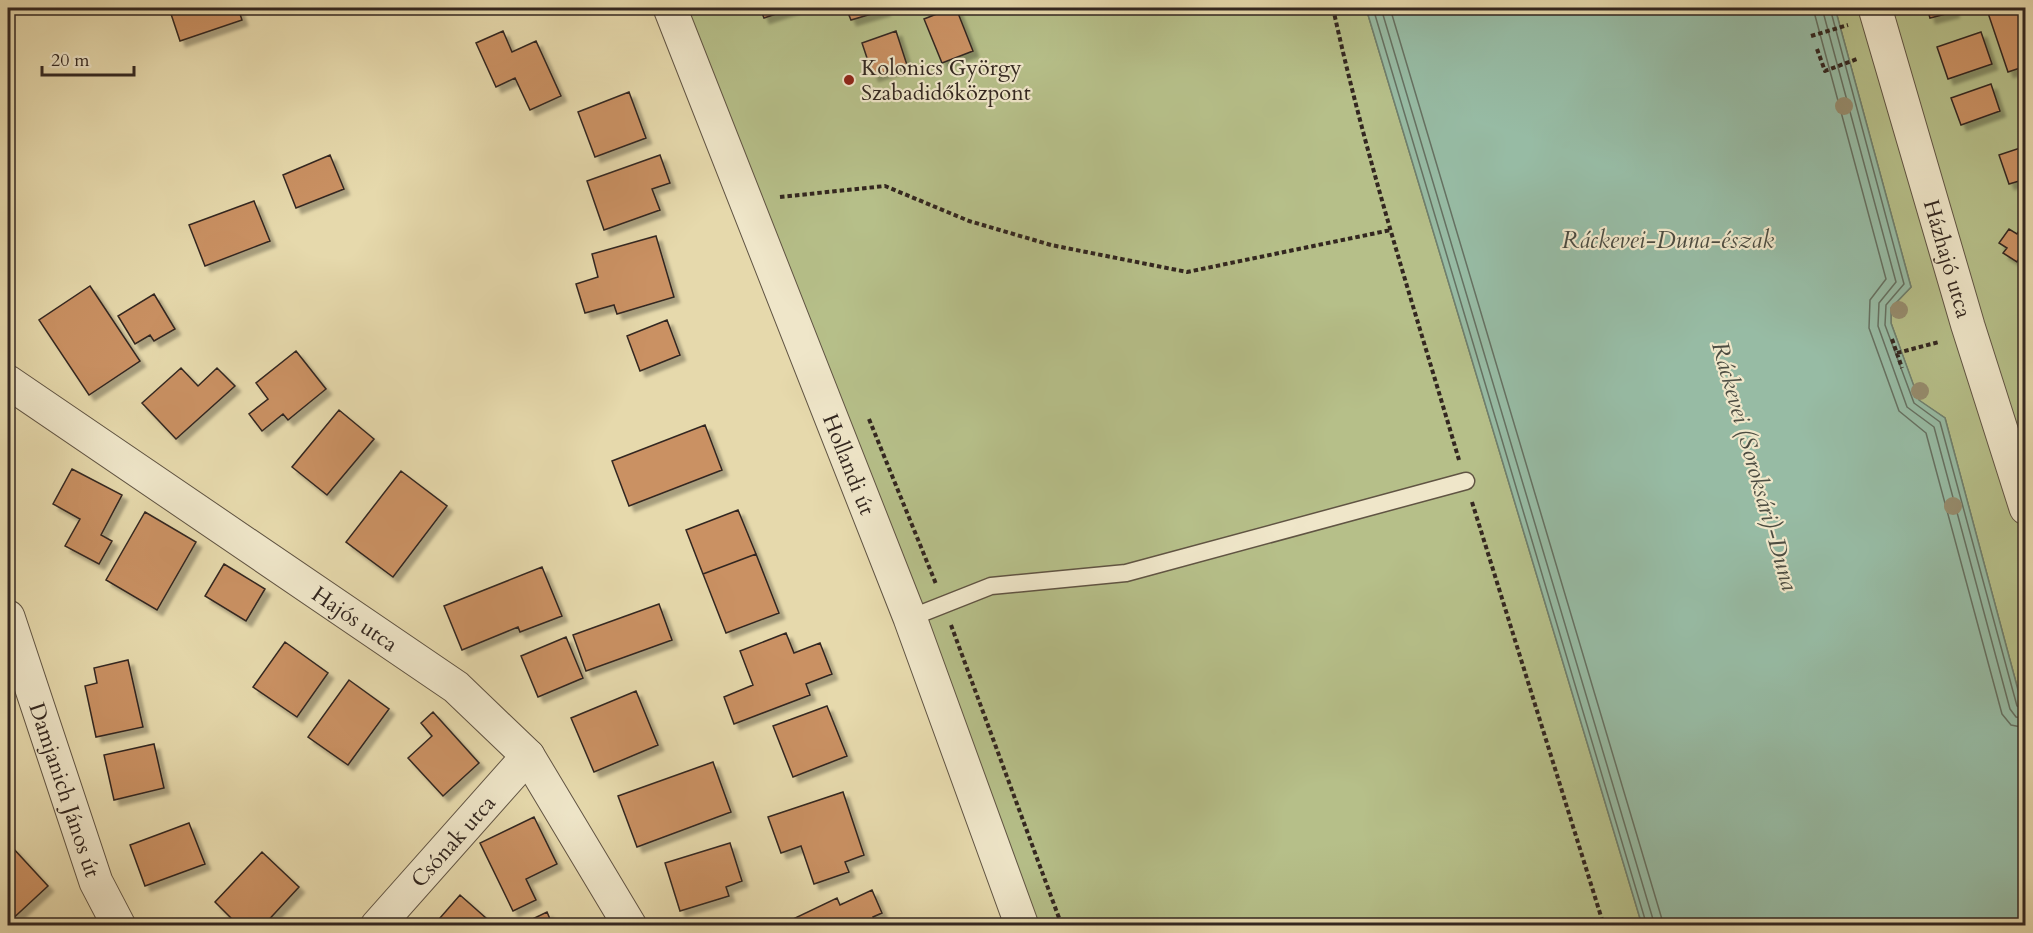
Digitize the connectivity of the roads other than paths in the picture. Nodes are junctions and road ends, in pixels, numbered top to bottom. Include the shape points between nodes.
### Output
1 (670, 8) edge
2 (1865, 15) edge
3 (8, 382) edge
4 (1466, 481) dead end
5 (2025, 508) edge
6 (8, 617) edge
7 (910, 618) junction
8 (528, 756) junction
9 (119, 926) edge
10 (377, 926) edge
11 (630, 926) edge
12 (1022, 926) edge

1 - 7 street, Hollandi út
2 - 5 street, Házhajó utca
3 - 8 street, Hajós utca via 456,687
4 - 7 lane via 1126,573 991,586
6 - 9 street, Damjanich János út via 96,882
7 - 12 street, Hollandi út
8 - 10 street, Csónak utca
8 - 11 street, Hajós utca

